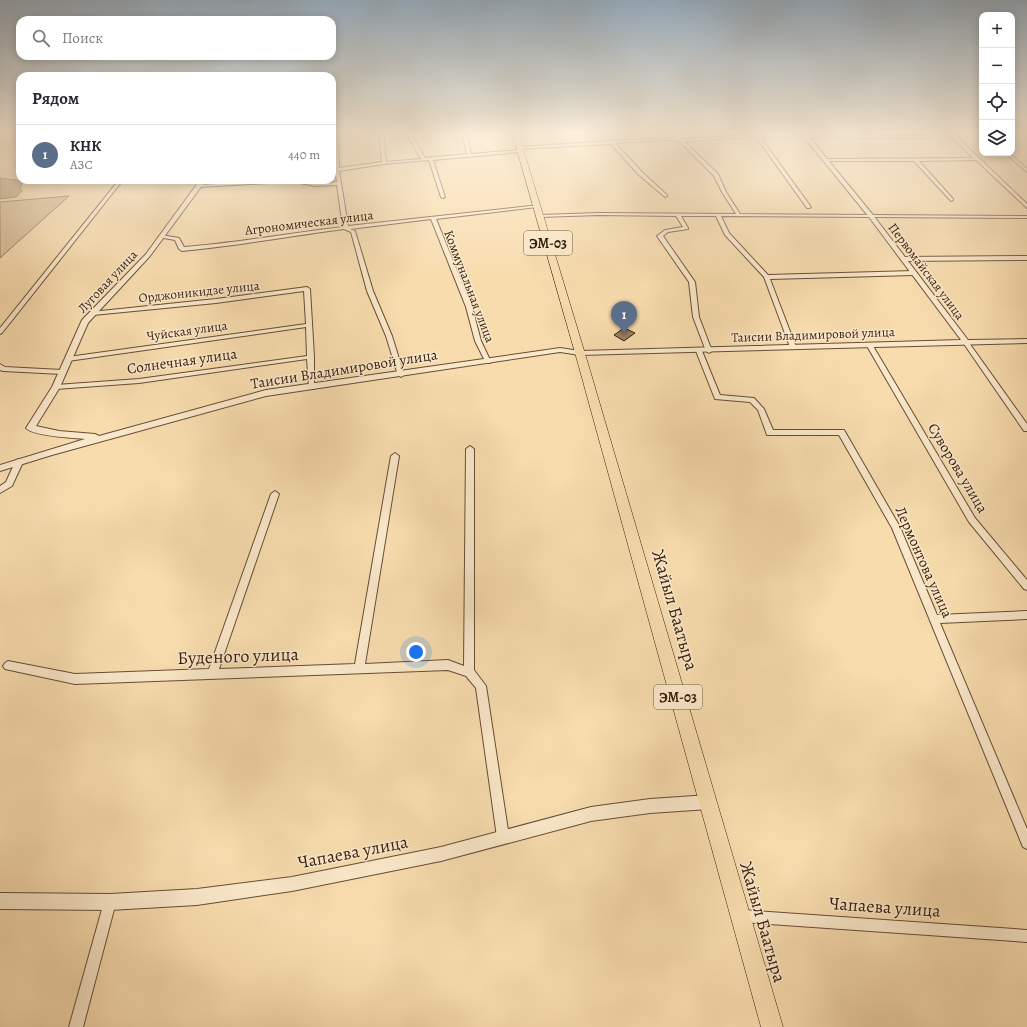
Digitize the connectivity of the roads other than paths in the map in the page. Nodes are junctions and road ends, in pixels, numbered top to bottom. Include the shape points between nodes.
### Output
1 (339, 180) edge
2 (437, 180) edge
3 (530, 180) edge
4 (647, 180) edge
5 (718, 180) edge
6 (790, 180) edge
7 (843, 180) edge
8 (933, 180) edge
9 (998, 180) edge
10 (336, 183) edge
11 (339, 183) junction
12 (118, 184) edge
13 (234, 184) edge
14 (309, 184) edge
15 (326, 184) edge
16 (198, 186) joint
17 (665, 196) dead end
18 (443, 197) dead end
19 (951, 200) dead end
20 (538, 206) junction
21 (809, 207) dead end
22 (1027, 207) edge
23 (678, 215) junction
24 (718, 215) junction
25 (739, 215) junction
26 (540, 216) junction
27 (871, 216) junction
28 (1027, 217) edge
29 (432, 218) junction
30 (346, 229) junction
31 (161, 237) junction
32 (1027, 258) edge
33 (904, 259) junction
34 (914, 273) junction
35 (767, 277) junction
36 (93, 313) junction
37 (309, 325) junction
38 (0, 332) edge
39 (965, 341) junction
40 (1027, 341) edge
41 (870, 346) junction
42 (792, 347) junction
43 (699, 351) junction
44 (709, 351) junction
45 (310, 357) junction
46 (68, 359) junction
47 (582, 360) junction
48 (488, 362) junction
49 (0, 366) edge
50 (62, 372) junction
51 (401, 375) junction
52 (56, 387) junction
53 (312, 387) junction
54 (1027, 429) edge
55 (59, 434) junction
56 (104, 438) junction
57 (470, 449) dead end
58 (51, 452) junction
59 (395, 456) dead end
60 (19, 462) junction
61 (0, 468) edge
62 (0, 490) edge
63 (275, 494) dead end
64 (1027, 586) edge
65 (1027, 616) edge
66 (934, 619) junction
67 (8, 666) dead end
68 (359, 669) junction
69 (469, 672) junction
70 (212, 674) junction
71 (709, 802) junction
72 (503, 837) junction
73 (1027, 843) edge
74 (0, 901) edge
75 (110, 902) junction
76 (741, 916) junction
77 (1027, 936) edge
78 (76, 1027) edge
79 (772, 1027) edge

1 - 11 street
2 - 18 street
3 - 20 highway, ЭМ-03
4 - 17 street
5 - 25 street
6 - 21 street
7 - 27 street, Первомайская улица
8 - 19 street
9 - 22 street
10 - 11 street
11 - 30 street
12 - 38 street
13 - 16 street
14 - 15 street
16 - 31 street, Луговая улица
20 - 26 highway, ЭМ-03
20 - 29 street, Агрономическая улица
23 - 24 street
23 - 26 street
23 - 44 street via 686,228 667,231 660,236 692,282 696,317
24 - 25 street
24 - 35 street via 727,234
25 - 27 street
26 - 47 highway, ЭМ-03
27 - 28 street
27 - 33 street, Первомайская улица
29 - 30 street, Агрономическая улица
29 - 48 street, Коммунальная улица via 469,307 478,341
30 - 31 street, Агрономическая улица via 182,249 177,239
30 - 51 street via 353,231 370,291 397,358
31 - 36 street, Луговая улица via 148,255
32 - 33 street
33 - 34 street, Первомайская улица
34 - 35 street
34 - 39 street, Первомайская улица
35 - 42 street
36 - 37 street, Орджоникидзе улица via 216,302 307,289
36 - 46 street, Луговая улица via 85,322
37 - 45 street
37 - 46 street, Чуйская улица
39 - 40 street, Таисии Владимировой улица
39 - 41 street, Таисии Владимировой улица
39 - 54 street, Первомайская улица
41 - 42 street, Таисии Владимировой улица
41 - 64 street, Суворова улица via 972,520
42 - 44 street, Таисии Владимировой улица
43 - 44 street, Таисии Владимировой улица
43 - 47 street, Таисии Владимировой улица via 599,353
43 - 66 street, Лермонтова улица via 717,397 752,400 761,409 770,433 841,432 896,527
45 - 52 street, Солнечная улица via 139,381
45 - 53 street
46 - 50 street, Луговая улица
47 - 48 street, Таисии Владимировой улица via 560,350
47 - 71 highway, Жайыл Баатыра / ЭМ-03
48 - 51 street, Таисии Владимировой улица
49 - 50 street via 3,369
50 - 52 street, Луговая улица
51 - 53 street, Таисии Владимировой улица
52 - 55 street, Луговая улица via 30,428
53 - 56 street, Таисии Владимировой улица via 266,393
55 - 56 street
55 - 58 street
56 - 58 street, Таисии Владимировой улица
57 - 69 street
58 - 60 street, Таисии Владимировой улица
59 - 68 street
60 - 61 street, Таисии Владимировой улица
60 - 62 street via 10,484
63 - 70 street
65 - 66 street
66 - 73 street, Лермонтова улица
67 - 70 street, Буденого улица via 75,679
68 - 69 street, Буденого улица via 448,665
68 - 70 street, Буденого улица
69 - 72 street via 481,686
71 - 72 street, Чапаева улица via 591,814
71 - 76 highway, Жайыл Баатыра / ЭМ-03
72 - 75 street, Чапаева улица via 441,854 292,884 197,897
74 - 75 street, Чапаева улица
75 - 78 street
76 - 77 street, Чапаева улица
76 - 79 highway, Жайыл Баатыра / ЭМ-03

